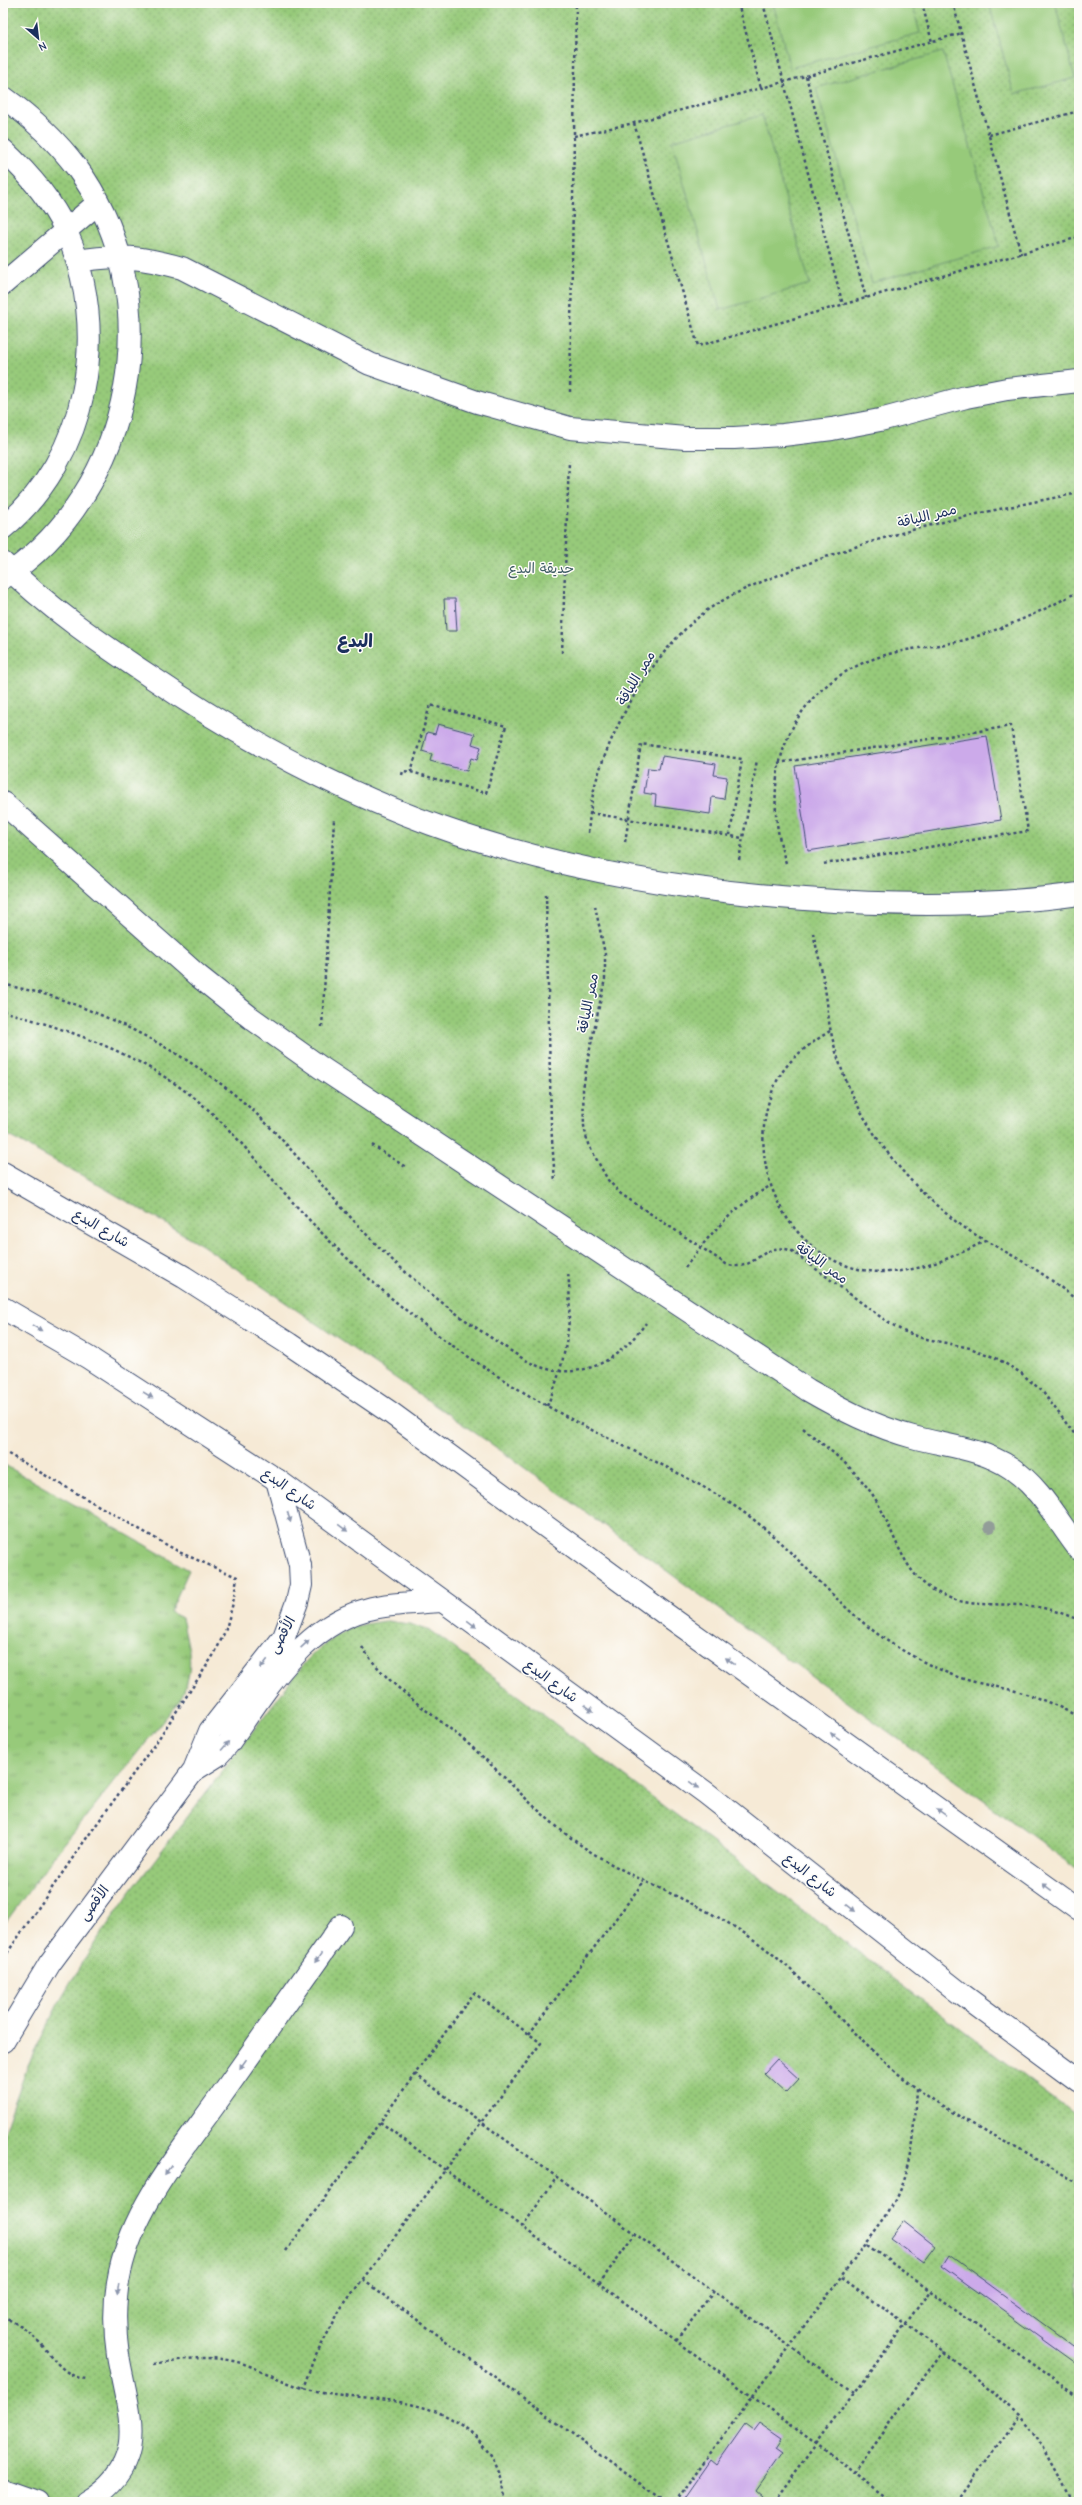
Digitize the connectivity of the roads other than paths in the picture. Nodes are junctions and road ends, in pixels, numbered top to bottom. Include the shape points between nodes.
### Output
1 (3, 97) edge
2 (3, 150) edge
3 (98, 203) junction
4 (65, 230) junction
5 (119, 256) junction
6 (77, 261) junction
7 (3, 284) edge
8 (1079, 381) edge
9 (3, 528) edge
10 (6, 571) edge
11 (3, 803) edge
12 (1079, 894) edge
13 (3, 1173) edge
14 (3, 1308) edge
15 (277, 1480) junction
16 (1079, 1549) edge
17 (441, 1601) junction
18 (194, 1770) junction
19 (1079, 1910) edge
20 (341, 1926) dead end
21 (3, 2041) edge
22 (1079, 2081) edge
23 (3, 2490) edge
24 (37, 2502) edge
25 (86, 2502) edge

1 - 3 street via 24,112 53,139 78,169
2 - 4 street via 24,170 47,199
3 - 4 street
3 - 5 street
4 - 6 street
4 - 7 street
5 - 6 street
5 - 8 street via 151,260 182,268 212,281 370,364 423,384 570,428 684,438 783,436 880,420 960,398 1007,389
5 - 10 street via 128,295 130,350 121,412 108,450 91,485 69,518 42,547
6 - 9 street via 86,291 89,354 85,387 77,417 50,474 30,501
10 - 12 street via 179,696 262,746 392,808 476,839 590,869 733,894 874,904 965,904
11 - 16 street via 197,975 251,1018 320,1067 808,1390 880,1427 969,1449 1011,1468 1045,1499
19 -> 13 street, شارع البدع via 670,1618 372,1400 184,1277
14 -> 15 street, شارع البدع via 89,1358
15 -> 17 street, شارع البدع
15 -> 18 street, الأقصى via 300,1565 301,1585 297,1602 284,1637 210,1731
18 -> 17 street, الأقصى via 223,1749 297,1652 333,1623 364,1610
17 -> 22 street, شارع البدع via 706,1793 960,1994
18 - 21 street, الأقصى via 50,1963
20 -> 25 street via 158,2185 129,2241 120,2272 116,2331 132,2422 131,2441 125,2459 114,2478 99,2494
23 - 24 street

